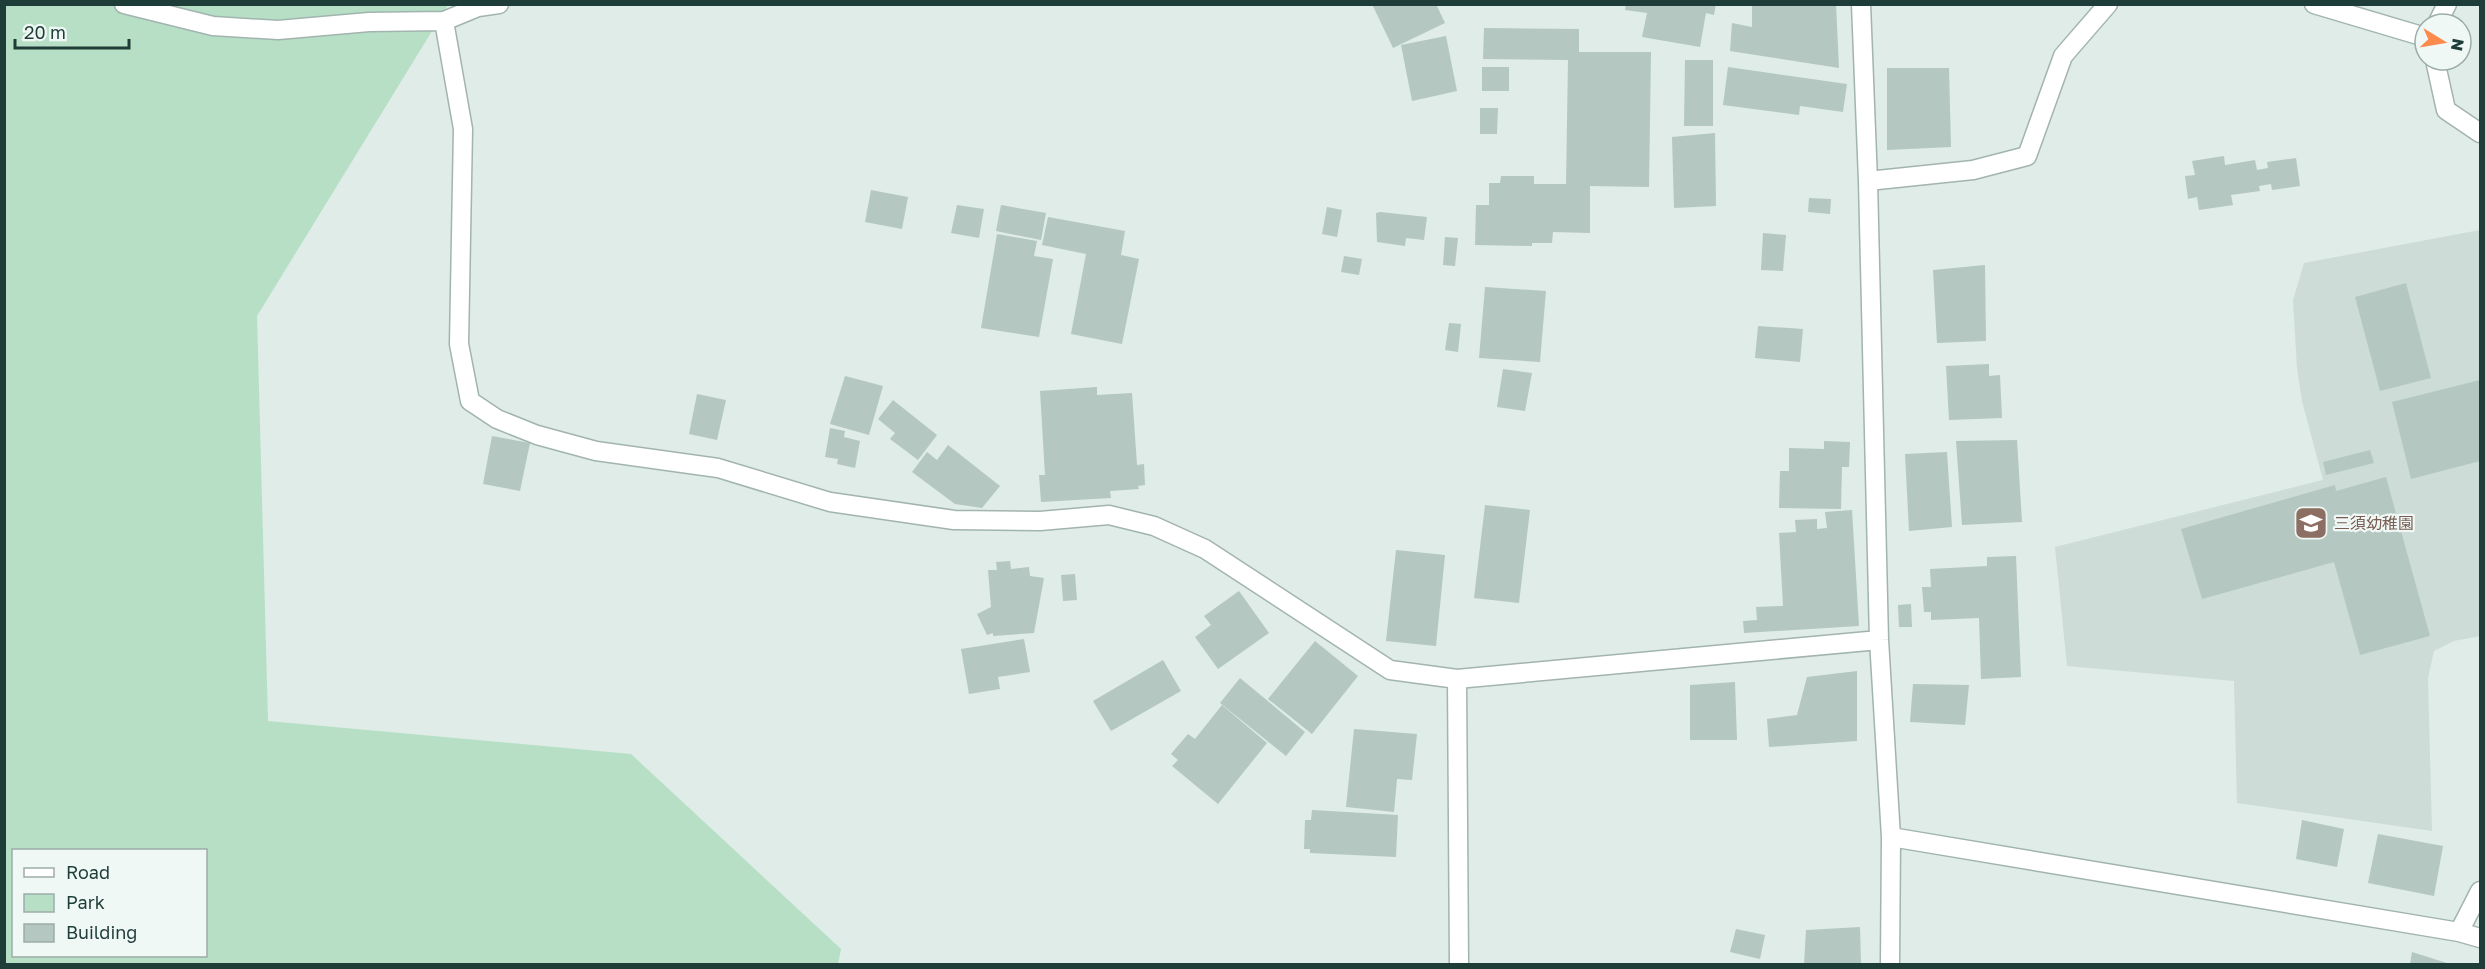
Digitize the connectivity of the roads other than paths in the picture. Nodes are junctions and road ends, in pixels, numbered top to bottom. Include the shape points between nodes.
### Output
1 (124, 4) edge
2 (499, 4) edge
3 (1861, 4) edge
4 (2108, 4) edge
5 (2314, 4) edge
6 (444, 21) junction
7 (2413, 33) edge
8 (2437, 72) edge
9 (2481, 133) edge
10 (1868, 181) junction
11 (1879, 640) junction
12 (1457, 679) junction
13 (1891, 837) junction
14 (2481, 891) edge
15 (2459, 932) junction
16 (2481, 938) edge
17 (1459, 964) edge
18 (1890, 964) edge

1 - 6 street via 213,26 278,30 369,22
2 - 6 street via 478,7
3 - 10 street
4 - 10 street via 2064,56 2027,156 1973,170
5 - 7 street
6 - 12 street via 463,129 459,344 470,401 497,419 596,451 718,468 830,502 954,520 1040,521 1109,515 1154,526 1205,549 1390,670
8 - 9 street via 2446,110
10 - 11 street
11 - 12 street
11 - 13 street
12 - 17 street
13 - 15 street
13 - 18 street
14 - 15 street
15 - 16 street

